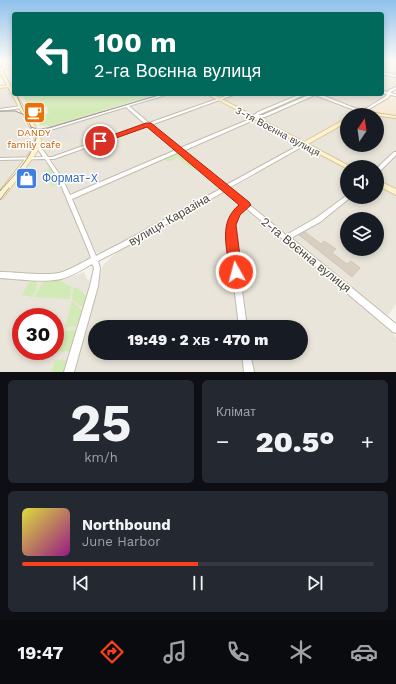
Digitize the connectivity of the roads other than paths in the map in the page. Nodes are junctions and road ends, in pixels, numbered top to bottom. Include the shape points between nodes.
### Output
1 (4, 77) edge
2 (6, 81) junction
3 (0, 83) edge
4 (0, 86) edge
5 (12, 86) edge
6 (396, 88) edge
7 (384, 93) edge
8 (388, 94) junction
9 (396, 95) edge
10 (15, 96) edge
11 (160, 96) edge
12 (213, 96) edge
13 (228, 96) edge
14 (299, 96) edge
15 (310, 96) edge
16 (320, 96) edge
17 (218, 99) junction
18 (126, 106) junction
19 (21, 107) junction
20 (352, 108) edge
21 (369, 108) edge
22 (0, 110) edge
23 (384, 115) edge
24 (256, 117) junction
25 (396, 117) edge
26 (148, 124) junction
27 (340, 124) edge
28 (36, 133) junction
29 (304, 144) junction
30 (38, 146) junction
31 (180, 150) junction
32 (396, 153) edge
33 (29, 158) junction
34 (46, 158) junction
35 (0, 159) edge
36 (340, 163) edge
37 (384, 164) edge
38 (384, 186) edge
39 (225, 188) junction
40 (396, 192) edge
41 (0, 196) edge
42 (69, 198) junction
43 (340, 203) edge
44 (246, 205) junction
45 (286, 238) junction
46 (95, 261) junction
47 (0, 275) edge
48 (242, 320) edge
49 (395, 328) edge
50 (247, 360) edge
51 (69, 372) edge
52 (249, 372) edge

1 - 2 street
2 - 3 street
2 - 5 street
4 - 5 street
6 - 8 street
7 - 8 street
8 - 9 street
8 - 21 street
10 - 19 street
11 - 18 street
12 - 17 street, 3-тя Воєнна вулиця
13 - 17 street
14 - 24 street via 258,113
15 - 24 street
16 - 20 street
17 - 24 street, 3-тя Воєнна вулиця
17 - 26 street
18 - 26 street, 2-га Воєнна вулиця
18 - 28 street
19 - 22 street
19 - 28 street
23 - 25 street
24 - 29 street, 3-тя Воєнна вулиця
24 - 31 street
26 - 31 street, 2-га Воєнна вулиця
26 - 34 street via 56,157
27 - 29 street, вулиця Каразіна
28 - 30 street
29 - 36 street, 3-тя Воєнна вулиця
29 - 39 street, вулиця Каразіна
30 - 33 street
30 - 34 street
31 - 39 street, 2-га Воєнна вулиця
31 - 42 street
32 - 37 street
33 - 34 street
33 - 35 street
33 - 41 street
34 - 42 street via 60,178
38 - 40 street
39 - 44 street, 2-га Воєнна вулиця
39 - 46 street, вулиця Каразіна
42 - 46 street
43 - 45 street via 318,220
44 - 45 street, 2-га Воєнна вулиця
44 - 48 street via 236,213 230,225
45 - 49 street, 2-га Воєнна вулиця
46 - 47 street, вулиця Каразіна via 59,276 34,278
46 - 51 street via 97,268 94,286
50 - 52 street

